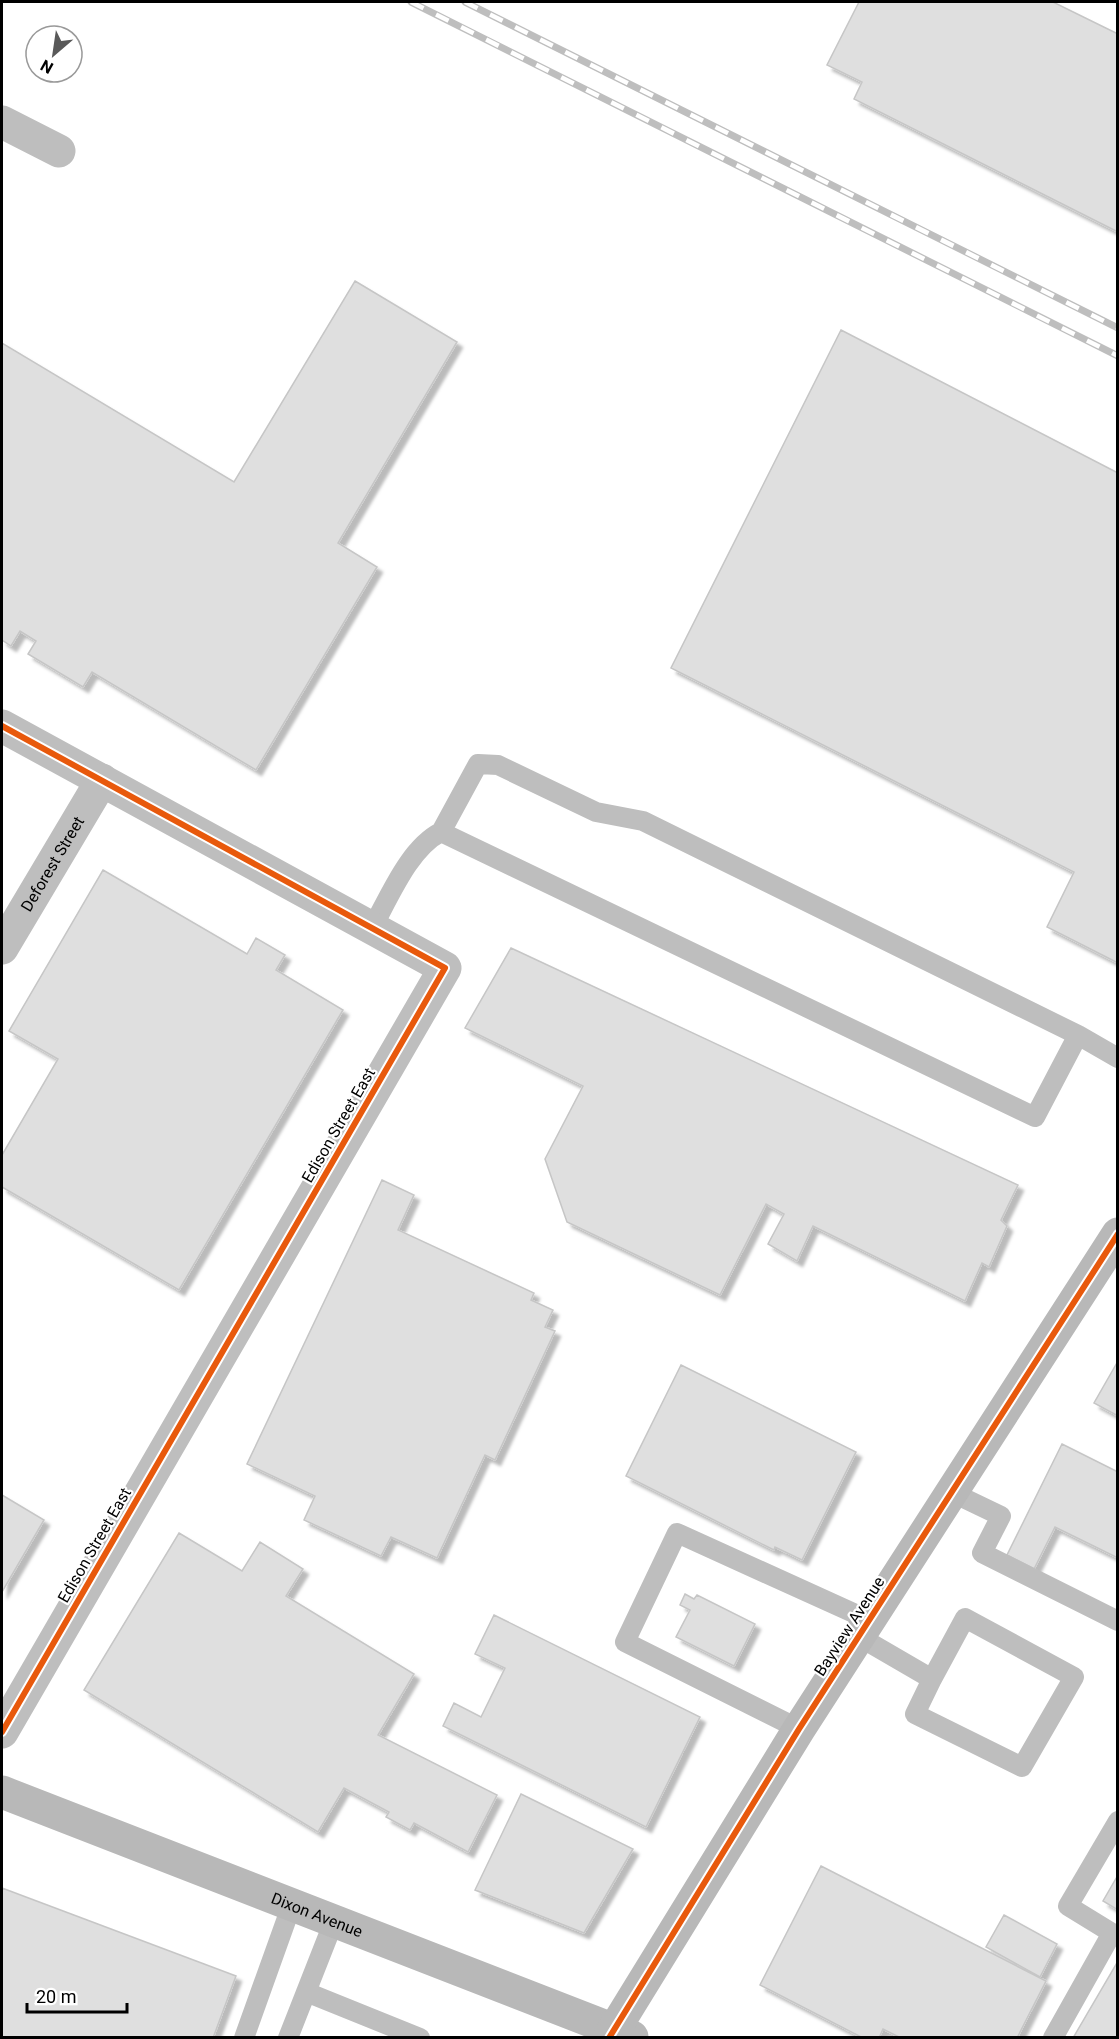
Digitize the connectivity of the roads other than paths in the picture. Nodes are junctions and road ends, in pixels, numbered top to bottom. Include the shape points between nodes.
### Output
1 (2, 122) edge
2 (59, 151) dead end
3 (2, 726) edge
4 (102, 780) junction
5 (441, 832) junction
6 (372, 928) junction
7 (2, 948) edge
8 (1078, 1035) junction
9 (1118, 1058) edge
10 (1118, 1234) edge
11 (951, 1492) junction
12 (1118, 1621) edge
13 (864, 1628) junction
14 (932, 1679) junction
15 (798, 1729) junction
16 (2, 1732) edge
17 (2, 1792) edge
18 (1118, 1821) edge
19 (292, 1904) junction
20 (334, 1921) junction
21 (306, 1992) junction
22 (409, 2035) edge
23 (618, 2035) edge
24 (244, 2037) edge
25 (288, 2037) edge
26 (1053, 2037) edge

1 - 2 street
3 - 4 street, Edison Street East
4 - 6 street, Edison Street East
4 - 7 street, Deforest Street
5 - 6 lane via 430,838 402,873
5 - 8 lane via 478,764 498,765 596,812 643,821
5 - 8 lane via 1035,1117
6 - 16 street, Edison Street East via 445,968
8 - 9 lane
10 - 11 street, Bayview Avenue
11 - 12 lane via 1001,1516 982,1553
11 - 13 street, Bayview Avenue
13 - 14 lane
13 - 15 street, Bayview Avenue
13 - 15 lane via 677,1533 625,1642
14 - 14 lane via 965,1618 1074,1677 1022,1767 915,1714
15 - 23 street, Bayview Avenue
17 - 19 street, Dixon Avenue
18 - 26 lane via 1068,1906 1112,1933
19 - 20 street, Dixon Avenue
19 - 24 lane
20 - 21 lane
20 - 23 street, Dixon Avenue
21 - 22 lane via 361,2021
21 - 25 lane

